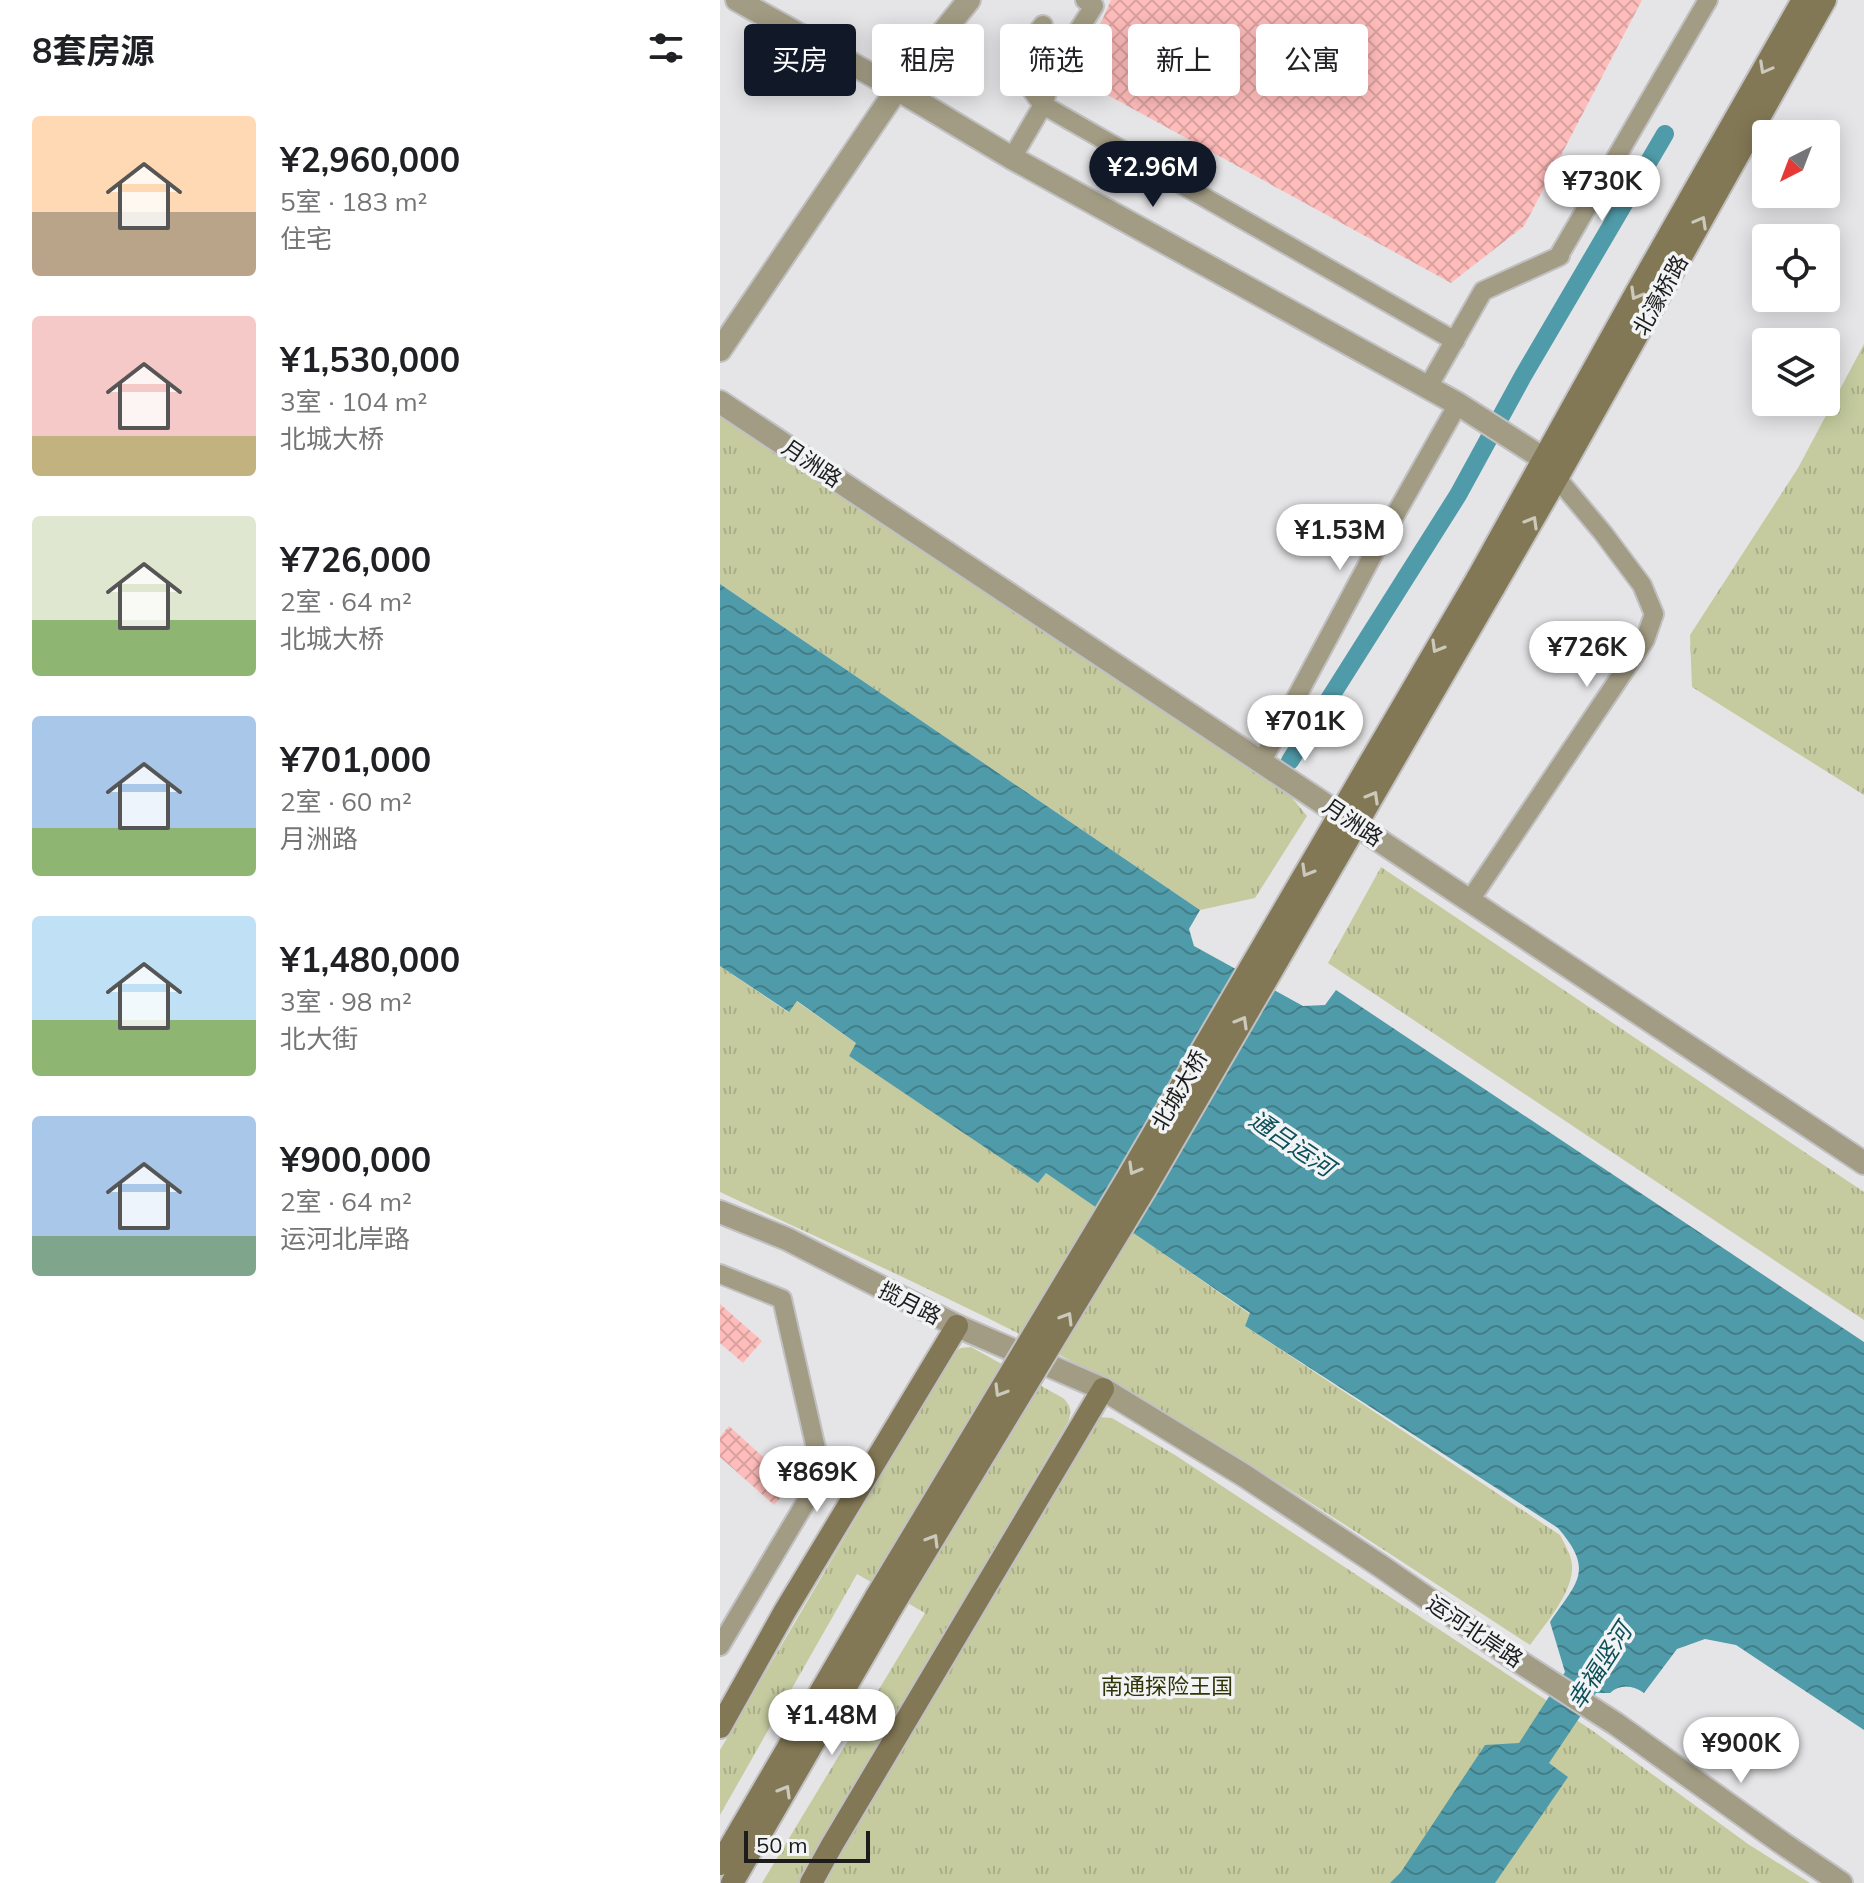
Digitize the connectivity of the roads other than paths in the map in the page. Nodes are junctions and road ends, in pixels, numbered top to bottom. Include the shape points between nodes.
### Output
1 (737, 0) edge
2 (969, 0) edge
3 (1085, 0) edge
4 (1708, 0) edge
5 (1803, 0) edge
6 (1825, 0) edge
7 (950, 24) edge
8 (872, 75) edge
9 (892, 96) edge
10 (909, 96) edge
11 (1036, 96) edge
12 (1043, 105) junction
13 (1012, 158) junction
14 (1455, 341) junction
15 (720, 350) edge
16 (1428, 387) junction
17 (720, 402) edge
18 (1458, 404) junction
19 (1544, 459) junction
20 (1557, 478) junction
21 (1485, 584) junction
22 (1262, 761) junction
23 (1470, 900) junction
24 (1864, 1163) edge
25 (720, 1212) edge
26 (720, 1274) edge
27 (957, 1326) junction
28 (1103, 1389) junction
29 (884, 1602) junction
30 (720, 1646) edge
31 (720, 1727) edge
32 (720, 1864) edge
33 (732, 1883) edge
34 (811, 1883) edge
35 (1841, 1883) edge

1 - 8 street
2 - 7 street
3 - 12 street via 1094,6 1056,65
4 - 14 street via 1560,256 1483,291
5 -> 19 main road, 北濠桥路
20 -> 6 main road, 北濠桥路
9 - 15 street
10 - 13 street
11 - 12 street
12 - 13 street
12 - 14 street
13 - 16 street
14 - 16 street
16 - 18 street
17 - 22 street, 月洲路
18 - 19 street
18 - 22 street
19 - 21 main road, 北濠桥路
21 -> 20 main road, 北濠桥路
20 - 23 street via 1642,585 1654,614 1645,640
21 - 29 main road, 北城大桥, bridge via 1127,1179
22 - 23 street, 月洲路
23 - 24 street, 月洲路
25 - 27 street, 揽月路 via 787,1239
26 - 30 street via 782,1299 822,1475
27 - 28 street, 揽月路
27 - 31 main road
28 - 34 main road
28 - 35 street, 运河北岸路 via 1382,1567
29 - 32 main road
33 -> 29 main road

